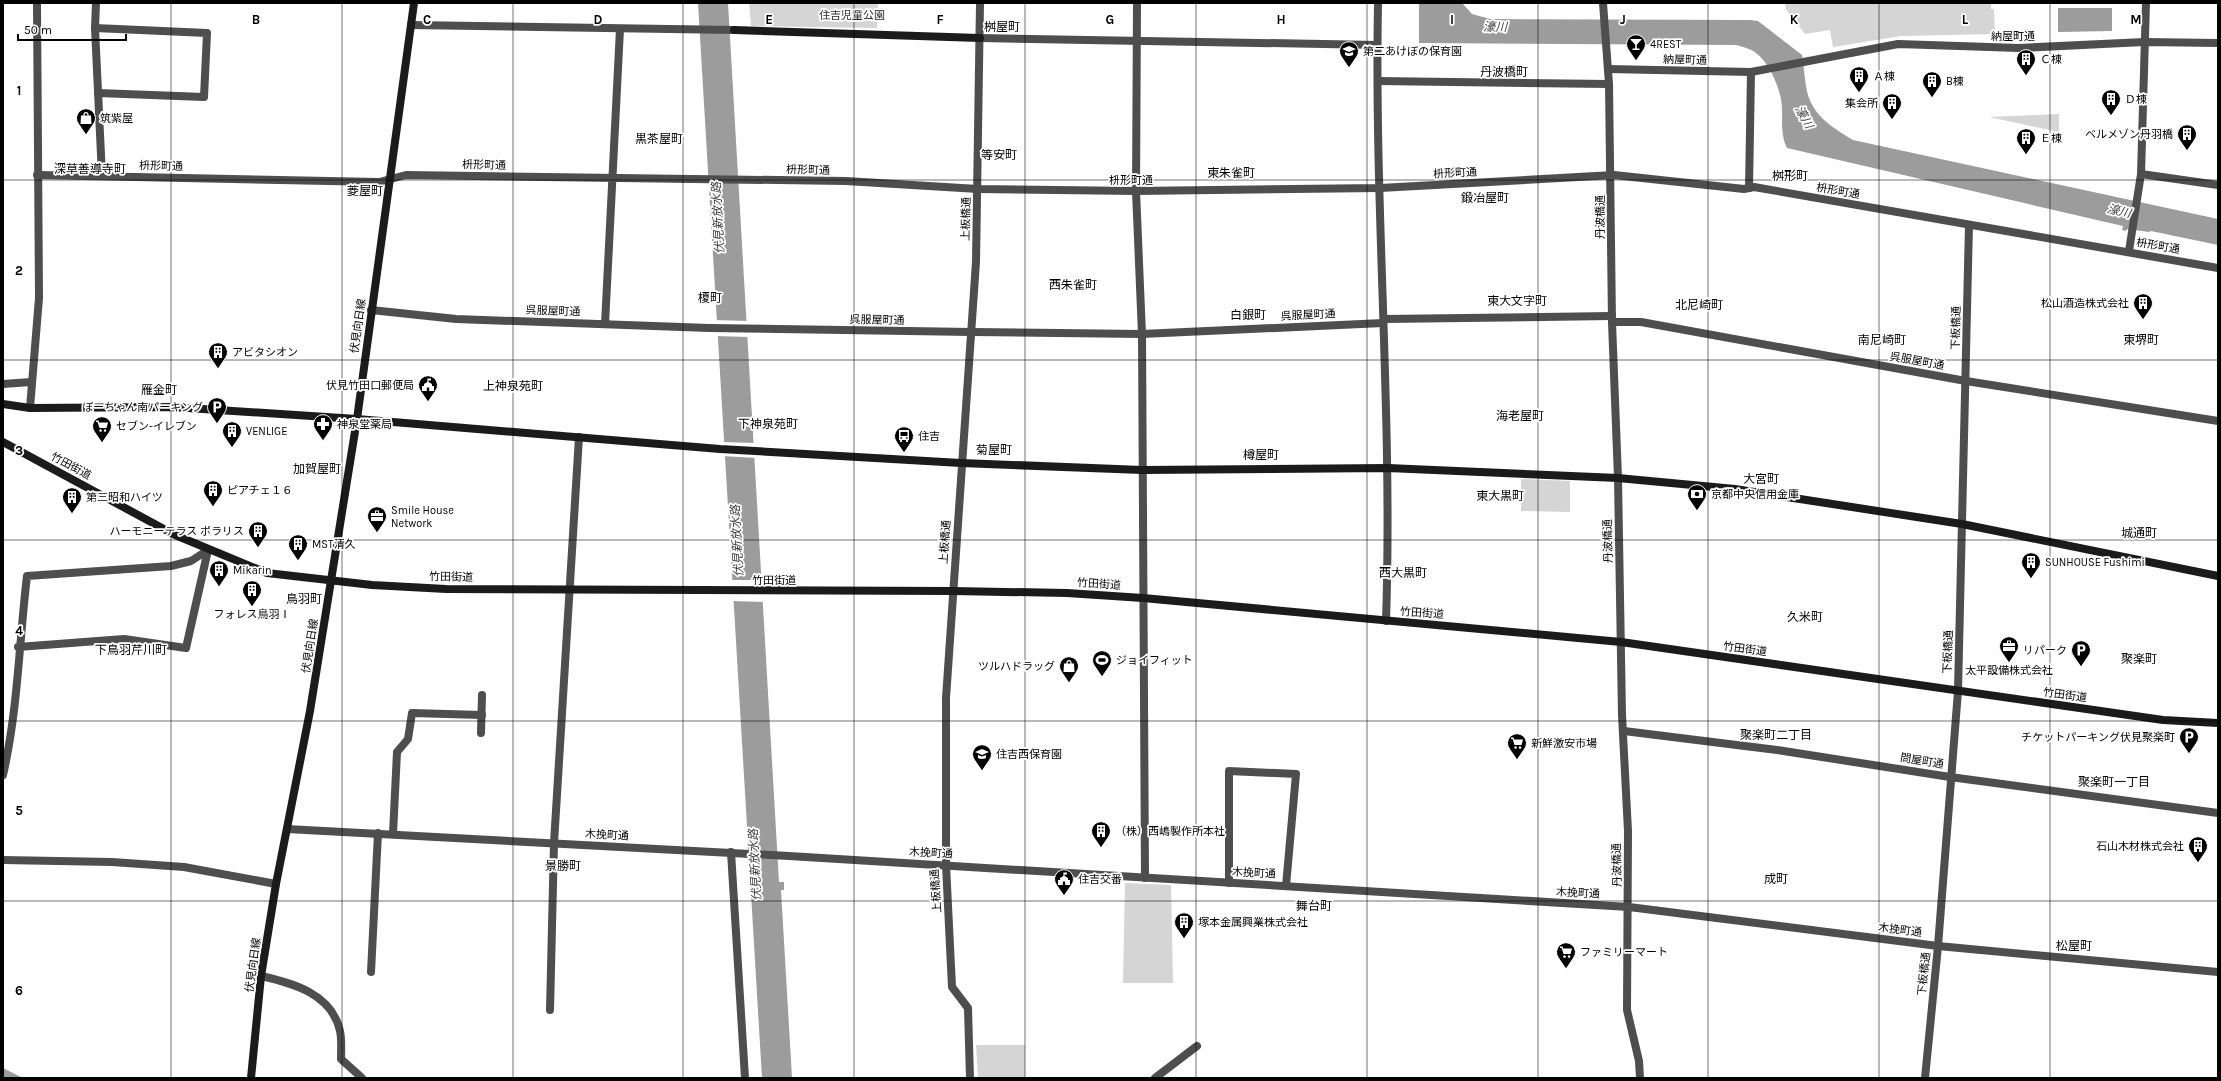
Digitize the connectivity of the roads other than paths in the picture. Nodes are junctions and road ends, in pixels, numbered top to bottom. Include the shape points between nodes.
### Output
1 (37, 3) edge
2 (96, 3) edge
3 (414, 3) edge
4 (980, 3) edge
5 (1137, 3) edge
6 (1378, 3) edge
7 (1603, 3) edge
8 (2146, 3) edge
9 (411, 25) junction
10 (95, 28) junction
11 (620, 29) junction
12 (734, 30) joint
13 (980, 38) junction
14 (1138, 42) junction
15 (2144, 42) junction
16 (2218, 43) edge
17 (1377, 45) junction
18 (1608, 69) junction
19 (1751, 72) junction
20 (1378, 81) junction
21 (1609, 84) junction
22 (98, 93) junction
23 (2141, 174) junction
24 (37, 175) junction
25 (102, 176) junction
26 (1611, 176) junction
27 (614, 178) junction
28 (390, 179) junction
29 (2218, 185) edge
30 (1380, 188) junction
31 (1749, 188) junction
32 (978, 189) junction
33 (1136, 191) junction
34 (1969, 225) junction
35 (2129, 251) junction
36 (2218, 268) edge
37 (371, 310) junction
38 (1612, 319) junction
39 (1384, 321) junction
40 (604, 324) junction
41 (972, 332) junction
42 (1142, 334) junction
43 (1966, 381) junction
44 (31, 382) junction
45 (3, 384) edge
46 (3, 404) edge
47 (30, 408) junction
48 (357, 419) junction
49 (2218, 421) edge
50 (579, 437) junction
51 (3, 442) edge
52 (961, 463) junction
53 (1388, 468) junction
54 (1142, 470) junction
55 (1618, 478) junction
56 (1962, 524) junction
57 (208, 550) junction
58 (2218, 576) edge
59 (331, 582) junction
60 (570, 590) junction
61 (953, 591) junction
62 (1143, 598) junction
63 (1386, 621) junction
64 (1621, 642) junction
65 (18, 647) junction
66 (1958, 691) junction
67 (482, 696) dead end
68 (482, 715) junction
69 (2218, 723) edge
70 (1624, 731) junction
71 (481, 733) dead end
72 (3, 775) edge
73 (1950, 777) junction
74 (2218, 813) edge
75 (287, 829) junction
76 (378, 834) junction
77 (393, 834) junction
78 (554, 843) junction
79 (732, 852) junction
80 (3, 860) edge
81 (946, 866) junction
82 (1145, 878) junction
83 (1229, 883) junction
84 (276, 884) junction
85 (1286, 886) junction
86 (1629, 907) junction
87 (1938, 946) junction
88 (372, 972) dead end
89 (2218, 972) edge
90 (261, 976) junction
91 (550, 1010) dead end
92 (1197, 1046) dead end
93 (251, 1078) edge
94 (362, 1078) edge
95 (745, 1078) edge
96 (970, 1078) edge
97 (1155, 1078) edge
98 (1640, 1078) edge
99 (1925, 1078) edge

1 - 24 street
2 - 10 street
3 - 9 main road, 伏見向日線
4 - 13 street, 上板橋通
5 - 14 street
6 - 17 street
7 - 18 street, 丹波橋通
8 - 15 street via 2147,29
9 - 11 street
9 - 28 main road, 伏見向日線
10 - 22 street
10 - 22 street via 207,33 204,97
11 - 12 street
11 - 27 street
12 - 13 main road
13 - 14 street
13 - 32 street, 上板橋通
14 - 17 street
14 - 33 street
15 - 16 street, 納屋町通
15 - 19 street, 納屋町通 via 2019,48 1898,44
15 - 23 street
17 - 20 street
18 - 19 street, 納屋町通
18 - 21 street, 丹波橋通
19 - 31 street
20 - 21 street
20 - 30 street
21 - 26 street, 丹波橋通
22 - 25 street
23 - 29 street
23 - 35 street
24 - 25 street, 枡形町通
24 - 44 street via 38,298
25 - 28 street, 枡形町通 via 378,182
26 - 30 street, 枡形町通
26 - 31 street, 枡形町通
26 - 38 street, 丹波橋通
27 - 28 street, 枡形町通 via 406,175
27 - 32 street, 枡形町通 via 846,181
27 - 40 street
28 - 37 main road, 伏見向日線
30 - 33 street, 枡形町通
30 - 39 street
31 - 34 street, 枡形町通
32 - 33 street, 枡形町通
32 - 41 street, 上板橋通
33 - 42 street
34 - 35 street, 枡形町通
34 - 43 street, 下板橋通
35 - 36 street, 枡形町通
37 - 40 street, 呉服屋町通 via 456,319
37 - 48 main road, 伏見向日線
38 - 39 street, 呉服屋町通
38 - 43 street, 呉服屋町通 via 1641,322
38 - 55 street, 丹波橋通
39 - 42 street, 呉服屋町通
39 - 53 street
40 - 41 street, 呉服屋町通
41 - 42 street, 呉服屋町通
41 - 52 street, 上板橋通
42 - 54 street
43 - 49 street, 呉服屋町通
43 - 56 street, 下板橋通
44 - 45 street
44 - 47 street
46 - 47 main road
47 - 48 main road via 172,407
48 - 50 main road
48 - 59 main road, 伏見向日線
50 - 52 main road via 720,449
50 - 60 street
51 - 57 main road, 竹田街道 via 175,535
52 - 54 main road
52 - 61 street, 上板橋通
53 - 54 main road
53 - 55 main road
53 - 63 street
54 - 62 street
55 - 56 main road via 1735,489
55 - 64 street, 丹波橋通
56 - 58 main road
56 - 66 street, 下板橋通
57 - 59 main road, 竹田街道 via 266,573
57 - 65 street via 191,561 171,566 26,576
57 - 65 street via 186,648 124,639
59 - 60 main road, 竹田街道 via 446,589
59 - 75 main road, 伏見向日線
60 - 61 main road, 竹田街道
60 - 78 street
61 - 62 main road, 竹田街道 via 1067,593
61 - 81 street, 上板橋通 via 946,698
62 - 63 main road, 竹田街道
62 - 82 street
63 - 64 main road, 竹田街道
64 - 66 main road, 竹田街道
64 - 70 street, 丹波橋通
65 - 72 street via 8,750
66 - 69 main road, 竹田街道 via 2163,720
66 - 73 street, 下板橋通
67 - 68 street
68 - 71 street
68 - 77 street via 412,713 408,740 397,752
70 - 73 street, 問屋町通 via 1777,750
70 - 86 street, 丹波橋通
73 - 74 street, 問屋町通
73 - 87 street, 下板橋通
75 - 76 street, 木挽町通
75 - 84 main road, 伏見向日線
76 - 77 street, 木挽町通
76 - 88 street
77 - 78 street, 木挽町通
78 - 79 street, 木挽町通
78 - 91 street
79 - 81 street, 木挽町通
79 - 95 street
80 - 84 street via 112,862 184,867
81 - 82 street, 木挽町通
81 - 96 street, 上板橋通 via 952,987 968,1008
82 - 83 street, 木挽町通
83 - 85 street, 木挽町通
83 - 85 street via 1230,771 1296,774
84 - 90 main road, 伏見向日線
85 - 86 street, 木挽町通
86 - 87 street, 木挽町通
86 - 98 street, 丹波橋通 via 1627,1010 1640,1061
87 - 89 street, 木挽町通
87 - 99 street, 下板橋通
90 - 93 main road, 伏見向日線
90 - 94 street via 290,982 322,1001 340,1031 341,1059
92 - 97 street

